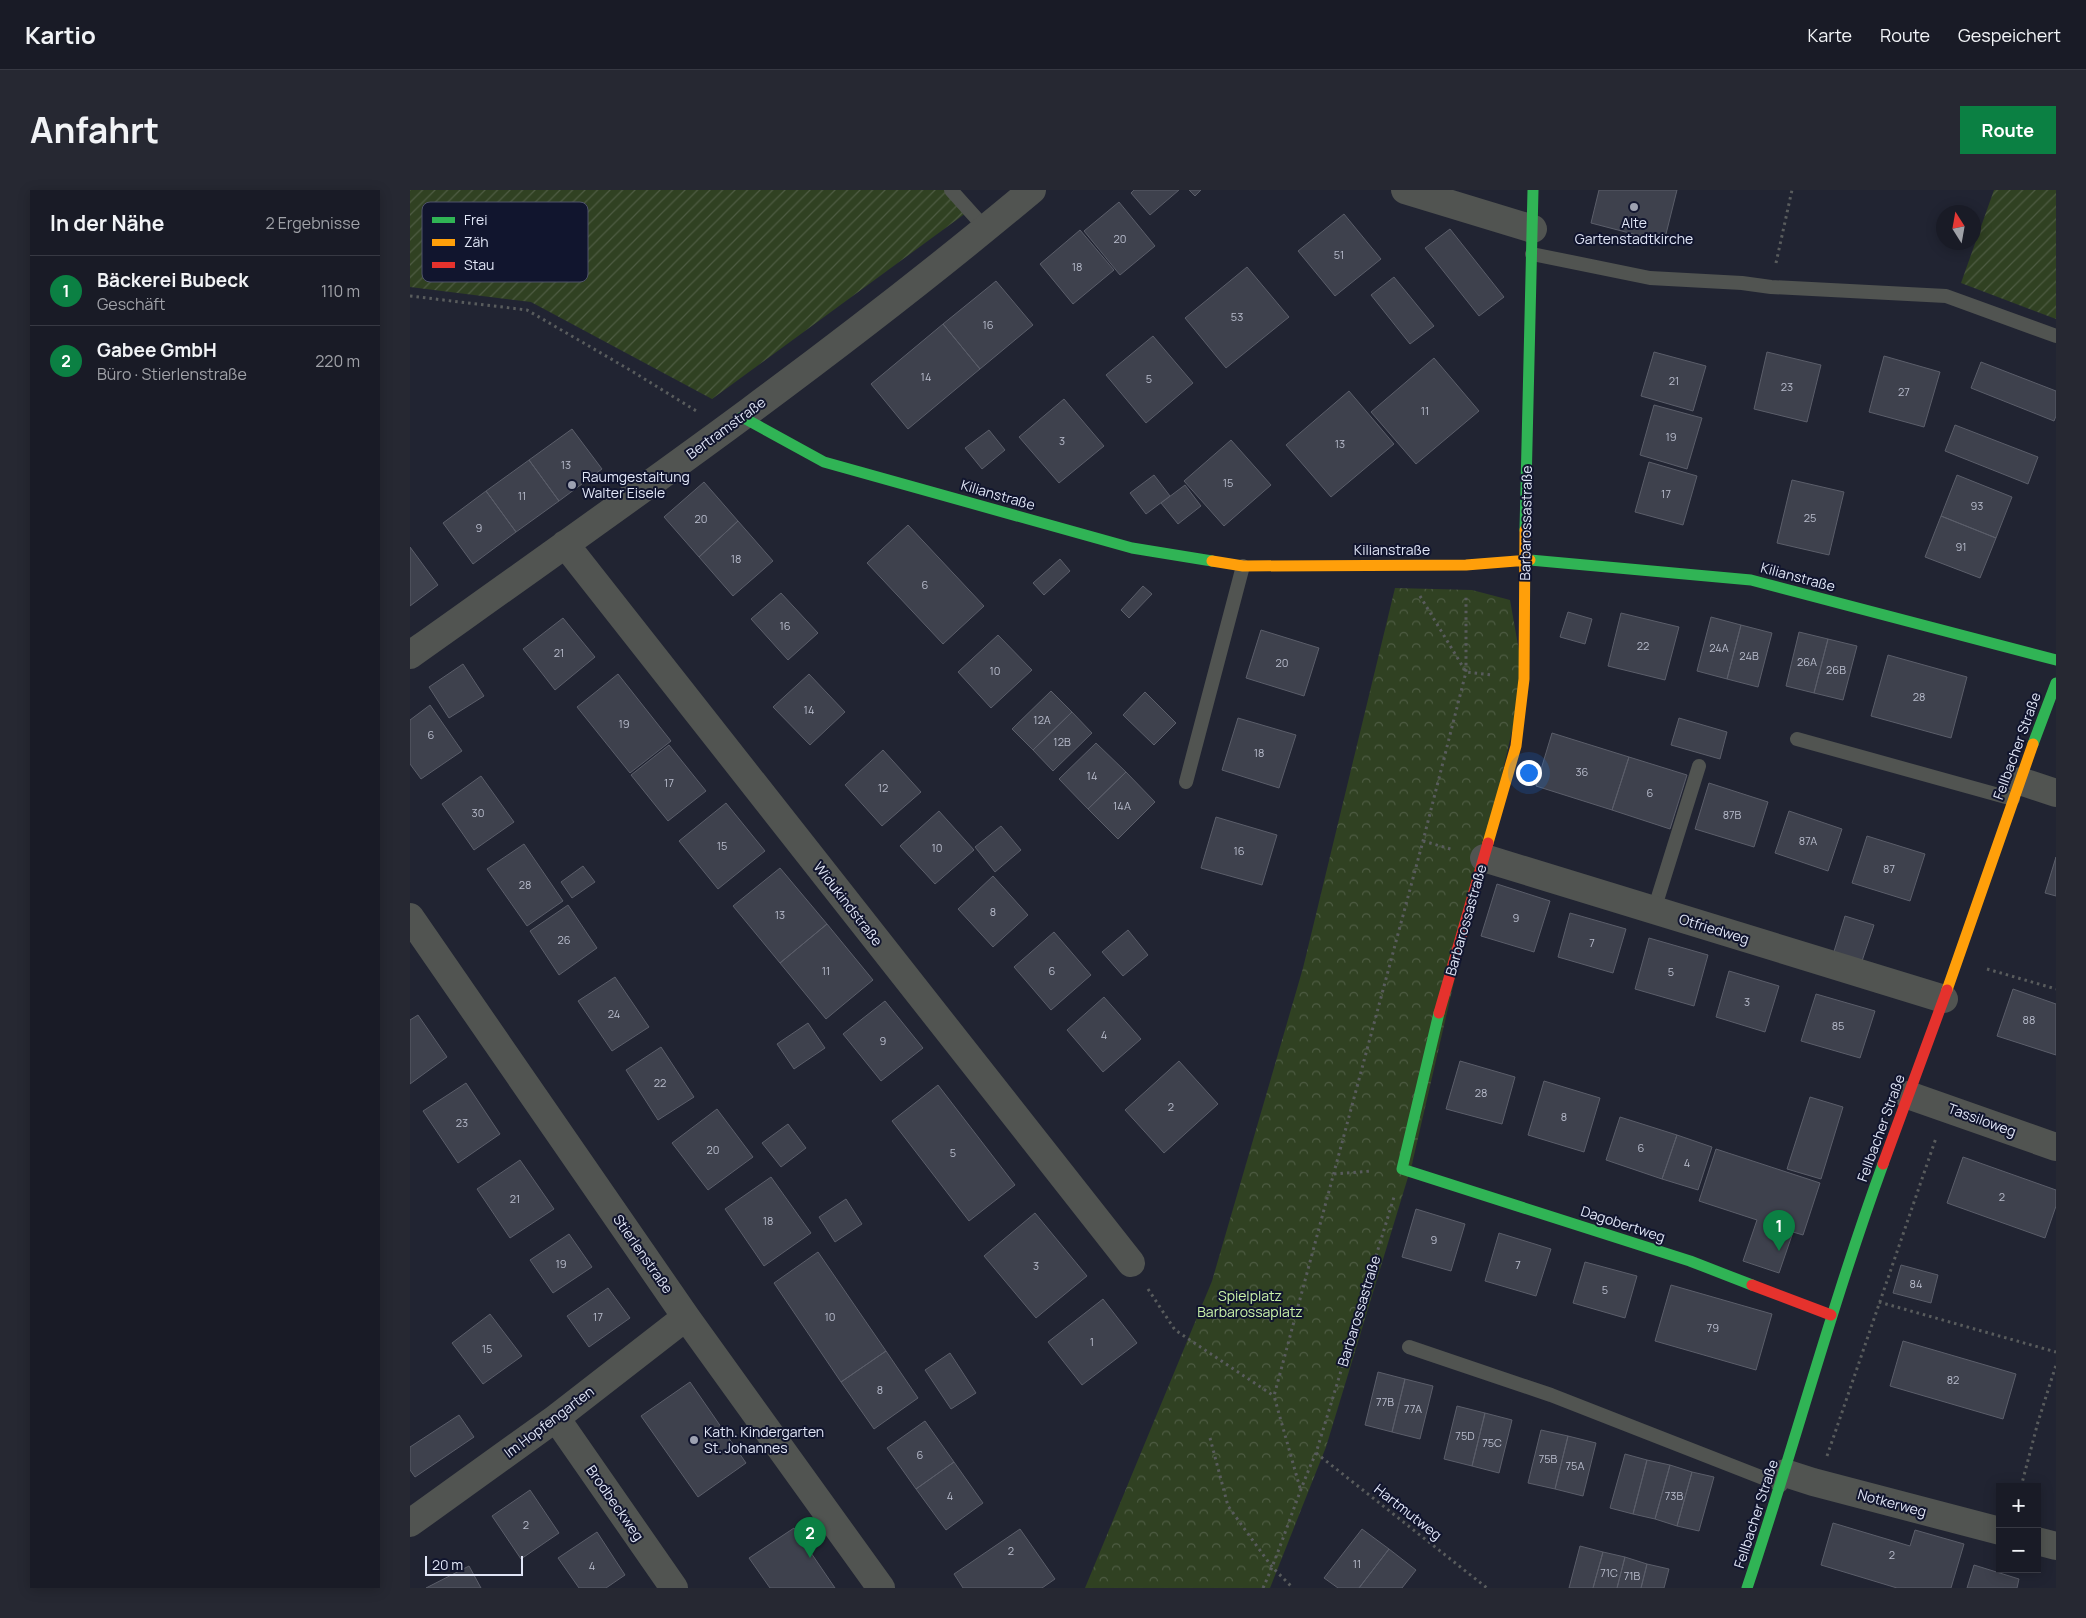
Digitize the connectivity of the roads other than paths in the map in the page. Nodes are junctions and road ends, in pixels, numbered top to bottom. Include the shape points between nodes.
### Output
1 (951, 190) edge
2 (1032, 190) edge
3 (1405, 190) edge
4 (1533, 190) edge
5 (986, 229) junction
6 (1532, 242) junction
7 (2056, 336) edge
8 (733, 423) junction
9 (565, 544) junction
10 (1524, 559) junction
11 (1243, 566) junction
12 (410, 655) edge
13 (2056, 660) edge
14 (2056, 683) edge
15 (1798, 739) dead end
16 (1699, 766) dead end
17 (1186, 782) dead end
18 (2016, 790) junction
19 (2056, 793) edge
20 (1484, 858) junction
21 (1654, 910) junction
22 (410, 917) edge
23 (1944, 999) junction
24 (1908, 1096) junction
25 (2056, 1147) edge
26 (1402, 1169) joint
27 (1131, 1263) road end
28 (1831, 1315) junction
29 (686, 1317) junction
30 (1409, 1347) dead end
31 (556, 1418) junction
32 (1783, 1479) junction
33 (410, 1524) edge
34 (1996, 1530) edge
35 (2041, 1542) edge
36 (2056, 1546) edge
37 (674, 1588) edge
38 (880, 1588) edge
39 (1747, 1588) edge

1 - 5 lane
2 - 5 street, Bertramstraße
3 - 6 street
4 - 6 street, Barbarossastraße
5 - 8 street, Bertramstraße
6 - 7 lane via 1650,278 1946,296
6 - 10 street, Barbarossastraße
8 - 9 street, Bertramstraße
8 - 11 street, Kilianstraße via 824,462 1132,548
9 - 12 street, Bertramstraße
9 - 27 street, Widukindstraße
10 - 11 street, Kilianstraße via 1466,565
10 - 13 street, Kilianstraße via 1751,580
10 - 20 street, Barbarossastraße via 1524,679 1516,746
11 - 17 lane
14 - 18 street, Fellbacher Straße
15 - 18 lane
16 - 21 lane
18 - 19 street
18 - 23 street, Fellbacher Straße
20 - 21 street, Otfriedweg
20 - 26 street, Barbarossastraße via 1440,1010
21 - 23 street, Otfriedweg
22 - 29 street, Stierlenstraße
23 - 24 street, Fellbacher Straße
24 - 25 street, Tassiloweg
24 - 28 street, Fellbacher Straße
26 - 28 street, Dagobertweg via 1690,1261
28 - 32 street, Fellbacher Straße
29 - 31 street, Im Hopfengarten
29 - 38 street, Stierlenstraße
30 - 32 lane
31 - 33 street, Im Hopfengarten
31 - 37 street, Brodbeckweg
32 - 34 street, Notkerweg via 1813,1482
32 - 39 street, Fellbacher Straße
35 - 36 street

